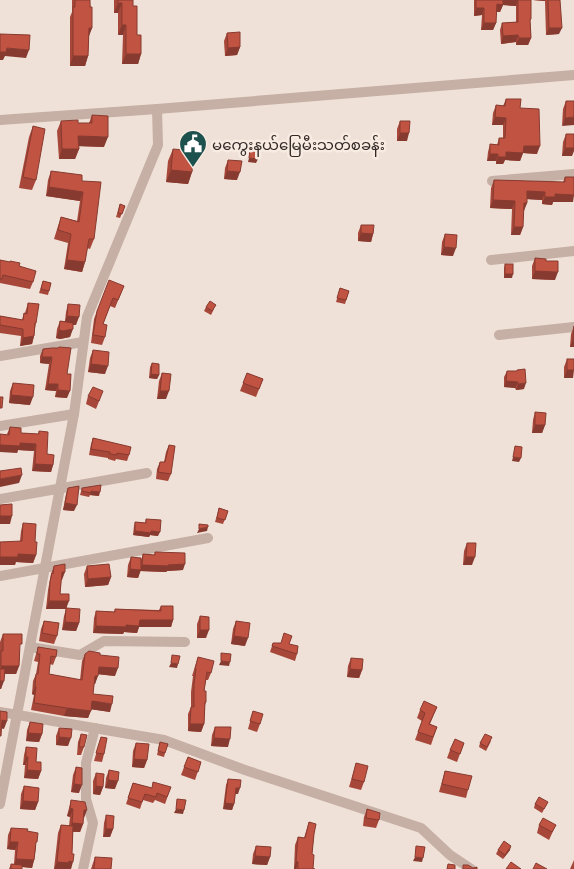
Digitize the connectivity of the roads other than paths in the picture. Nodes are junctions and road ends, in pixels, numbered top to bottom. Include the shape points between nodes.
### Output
1 (574, 74) edge
2 (157, 109) junction
3 (0, 120) edge
4 (574, 174) edge
5 (492, 181) edge
6 (574, 252) edge
7 (491, 260) dead end
8 (574, 327) edge
9 (499, 335) dead end
10 (83, 342) junction
11 (0, 356) edge
12 (74, 414) junction
13 (0, 426) edge
14 (147, 473) dead end
15 (60, 488) junction
16 (0, 499) edge
17 (208, 538) dead end
18 (44, 568) junction
19 (0, 576) edge
20 (186, 642) dead end
21 (30, 647) junction
22 (0, 712) edge
23 (17, 714) junction
24 (95, 728) junction
25 (0, 804) edge
26 (83, 869) edge
27 (471, 869) edge

1 - 2 street
2 - 3 street
2 - 10 street via 158,145 87,317
4 - 5 street
6 - 7 street
8 - 9 street
10 - 11 street
10 - 12 street
12 - 13 street
12 - 15 street
14 - 15 street
15 - 16 street
15 - 18 street
17 - 18 street
18 - 19 street
18 - 21 street
20 - 21 street via 104,641 80,655
21 - 23 street
22 - 23 street
23 - 24 street
23 - 25 street
24 - 26 street via 86,763 86,799 93,823
24 - 27 street via 164,740 421,828

